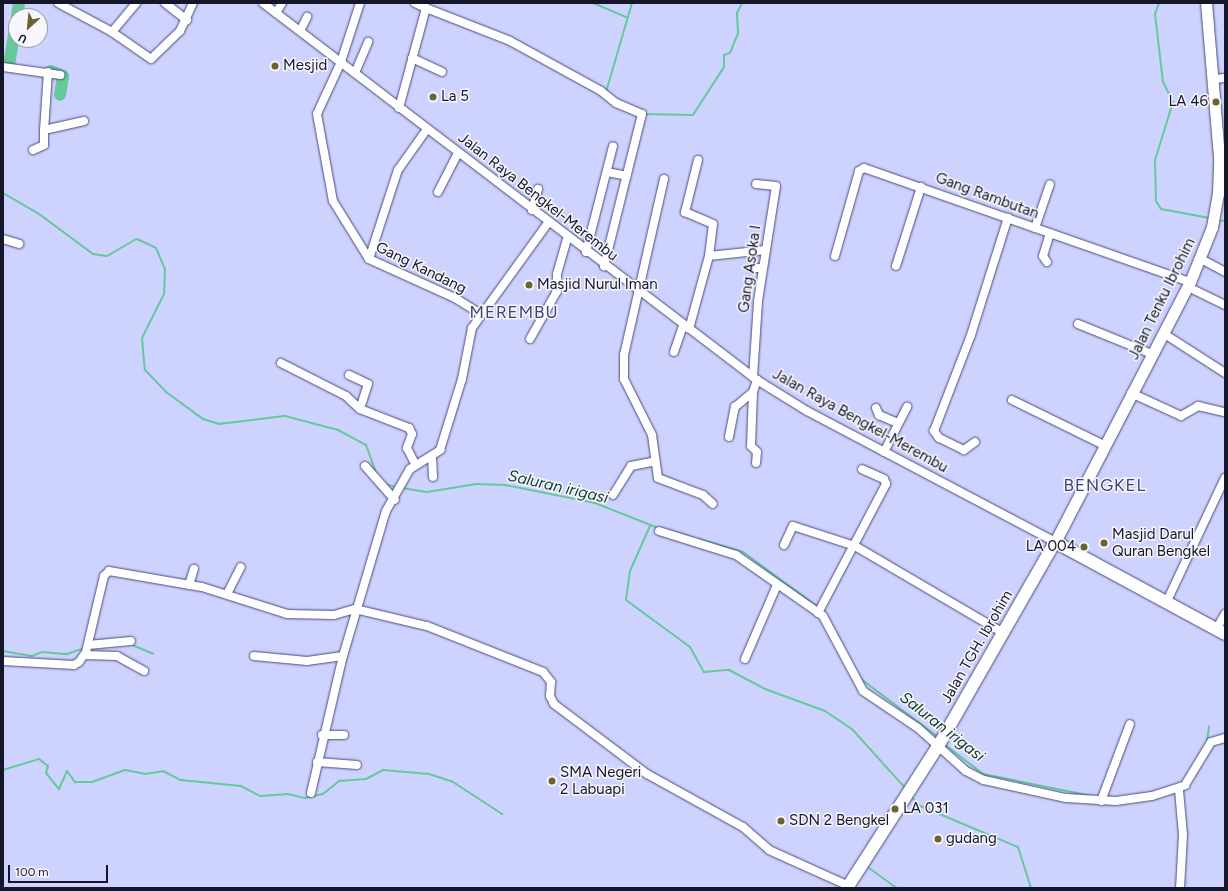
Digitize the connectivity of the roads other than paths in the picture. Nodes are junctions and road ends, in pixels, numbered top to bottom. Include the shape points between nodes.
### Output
1 (58, 3) edge
2 (79, 3) edge
3 (136, 3) edge
4 (165, 3) edge
5 (193, 3) edge
6 (262, 3) edge
7 (282, 3) edge
8 (360, 3) edge
9 (415, 3) edge
10 (1206, 3) edge
11 (426, 8) junction
12 (73, 10) junction
13 (276, 13) junction
14 (307, 16) dead end
15 (187, 20) junction
16 (300, 31) junction
17 (112, 32) junction
18 (368, 42) dead end
19 (412, 58) junction
20 (341, 62) junction
21 (3, 67) edge
22 (48, 72) junction
23 (442, 72) dead end
24 (355, 73) junction
25 (60, 74) dead end
26 (1220, 78) edge
27 (399, 108) junction
28 (84, 121) dead end
29 (427, 129) junction
30 (44, 130) junction
31 (613, 146) dead end
32 (33, 150) dead end
33 (458, 153) junction
34 (698, 160) dead end
35 (1222, 166) edge
36 (607, 172) junction
37 (627, 176) junction
38 (664, 179) dead end
39 (756, 184) dead end
40 (1050, 184) dead end
41 (921, 187) junction
42 (538, 189) dead end
43 (438, 192) dead end
44 (532, 210) junction
45 (1008, 218) junction
46 (548, 223) junction
47 (1035, 228) junction
48 (1050, 233) junction
49 (3, 238) edge
50 (567, 238) junction
51 (19, 244) dead end
52 (766, 250) junction
53 (586, 252) junction
54 (709, 256) junction
55 (835, 256) dead end
56 (368, 259) junction
57 (1201, 259) junction
58 (1046, 262) dead end
59 (604, 266) junction
60 (896, 266) dead end
61 (752, 268) dead end
62 (763, 268) junction
63 (1225, 272) edge
64 (1189, 284) junction
65 (640, 294) junction
66 (1225, 304) edge
67 (481, 314) junction
68 (1078, 324) dead end
69 (686, 327) junction
70 (1163, 333) junction
71 (530, 339) dead end
72 (674, 352) dead end
73 (1152, 354) junction
74 (281, 363) dead end
75 (1225, 373) edge
76 (349, 375) dead end
77 (755, 378) junction
78 (753, 392) junction
79 (1131, 393) junction
80 (1012, 400) dead end
81 (907, 407) dead end
82 (876, 408) dead end
83 (360, 409) junction
84 (1225, 412) edge
85 (898, 423) junction
86 (729, 436) dead end
87 (975, 442) dead end
88 (1104, 445) junction
89 (884, 452) junction
90 (432, 457) junction
91 (656, 461) junction
92 (756, 463) dead end
93 (415, 464) junction
94 (365, 466) dead end
95 (862, 469) dead end
96 (433, 477) dead end
97 (1225, 478) edge
98 (397, 494) junction
99 (613, 495) dead end
100 (1221, 499) edge
101 (713, 504) dead end
102 (659, 531) dead end
103 (1055, 542) junction
104 (784, 545) dead end
105 (855, 546) junction
106 (241, 567) dead end
107 (194, 569) dead end
108 (778, 584) junction
109 (189, 585) junction
110 (227, 594) junction
111 (1168, 601) junction
112 (355, 609) junction
113 (819, 610) junction
114 (1225, 614) edge
115 (1221, 632) edge
116 (1003, 633) junction
117 (132, 641) dead end
118 (88, 645) junction
119 (85, 655) junction
120 (254, 656) dead end
121 (343, 656) junction
122 (745, 659) dead end
123 (3, 661) edge
124 (144, 671) dead end
125 (1130, 724) dead end
126 (322, 735) junction
127 (344, 735) dead end
128 (1225, 738) edge
129 (940, 743) junction
130 (317, 762) junction
131 (357, 765) dead end
132 (1179, 790) junction
133 (311, 793) dead end
134 (1102, 798) junction
135 (848, 887) edge
136 (1180, 888) edge

1 - 12 street
2 - 12 street
3 - 17 street
4 - 15 street
5 - 15 street
6 - 13 street, Jalan Raya Bengkel-Merembu
7 - 13 street
8 - 20 street, Gang Kandang
9 - 11 street
10 - 26 main road, Jalan Tenku Ibrohim
11 - 19 street
11 - 37 street via 510,41 642,116
12 - 17 street
13 - 16 street, Jalan Raya Bengkel-Merembu
14 - 16 street
15 - 17 street via 172,42 151,59
16 - 20 street, Jalan Raya Bengkel-Merembu
18 - 24 street
19 - 23 street
19 - 27 street
20 - 24 street, Jalan Raya Bengkel-Merembu
20 - 56 street, Gang Kandang via 317,114 317,122 333,201
21 - 22 street
22 - 25 street
22 - 30 street
24 - 27 street, Jalan Raya Bengkel-Merembu
26 - 35 main road, Jalan Tenku Ibrohim
27 - 29 street, Jalan Raya Bengkel-Merembu
28 - 30 street
29 - 33 street, Jalan Raya Bengkel-Merembu
29 - 56 street via 398,170
30 - 32 street via 44,145
31 - 36 street
33 - 43 street
33 - 44 street, Jalan Raya Bengkel-Merembu
34 - 54 street via 685,212 713,224
35 - 57 main road, Jalan Tenku Ibrohim via 1216,211
36 - 37 street
36 - 53 street
37 - 59 street
38 - 65 street
39 - 52 street, Gang Asoka I via 776,186
40 - 47 street
41 - 45 street, Gang Rambutan
41 - 55 street, Gang Rambutan via 861,169
41 - 60 street
42 - 44 street
44 - 46 street, Jalan Raya Bengkel-Merembu
45 - 47 street, Gang Rambutan
45 - 87 street via 971,335 934,431 938,438 964,450
46 - 50 street, Jalan Raya Bengkel-Merembu
46 - 67 street
47 - 48 street, Gang Rambutan
48 - 58 street via 1042,256
48 - 64 street, Gang Rambutan
49 - 51 street
50 - 53 street, Jalan Raya Bengkel-Merembu
50 - 71 street via 557,274 557,291
52 - 54 street
52 - 62 street, Gang Asoka I
53 - 59 street, Jalan Raya Bengkel-Merembu
54 - 69 street
56 - 67 street, Gang Kandang via 454,298
57 - 63 street
57 - 64 main road, Jalan Tenku Ibrohim
59 - 65 street, Jalan Raya Bengkel-Merembu
61 - 62 street
62 - 77 street, Gang Asoka I
64 - 66 street, Gang Rambutan
64 - 70 main road, Jalan Tenku Ibrohim
65 - 69 street, Jalan Raya Bengkel-Merembu
65 - 91 street via 623,371 625,385 652,435
67 - 90 street via 470,334 464,373 442,446
68 - 73 street
69 - 72 street
69 - 77 street, Jalan Raya Bengkel-Merembu
70 - 73 main road, Jalan Tenku Ibrohim
70 - 75 street
73 - 79 main road, Jalan Tenku Ibrohim
74 - 83 street via 346,396
76 - 83 street via 368,384
77 - 78 street, Gang Asoka I
77 - 89 street, Jalan Raya Bengkel-Merembu
78 - 86 street via 735,407
78 - 92 street, Gang Asoka I via 751,446 756,452
79 - 84 street via 1181,416 1198,406
79 - 88 main road, Jalan Tenku Ibrohim
80 - 88 street
81 - 85 street
82 - 85 street via 879,414
83 - 93 street via 409,428 412,434 407,448
85 - 89 street
88 - 103 main road, Jalan Tenku Ibrohim
89 - 103 street, Jalan Raya Bengkel-Merembu
90 - 93 street
90 - 96 street
91 - 99 street via 631,466
91 - 101 street via 659,479 703,495
93 - 98 street
94 - 98 street
95 - 105 street via 886,482
97 - 100 street
98 - 112 street via 383,518
100 - 111 street
102 - 108 street via 736,555
103 - 111 highway
103 - 116 highway, Jalan TGH. Ibrohim
104 - 105 street via 793,526
105 - 113 street
105 - 116 street
106 - 110 street
107 - 109 street
108 - 113 street
108 - 122 street
109 - 110 street
109 - 118 street via 106,572
110 - 112 street via 296,615 334,615
111 - 115 highway
112 - 121 street
112 - 135 street via 434,629 543,672 551,682 550,696 554,704 647,774 743,827 769,850
113 - 129 street via 860,687
114 - 115 street
116 - 129 highway, Jalan TGH. Ibrohim
117 - 118 street
118 - 119 street
119 - 123 street via 74,665
119 - 124 street via 117,656
120 - 121 street via 307,661
121 - 126 street
125 - 134 street
126 - 127 street
126 - 130 street
128 - 132 street via 1211,742 1192,775
129 - 134 street via 984,780 1066,798
129 - 135 highway, Jalan TGH. Ibrohim
130 - 131 street
130 - 133 street
132 - 134 street
132 - 136 street via 1183,835

